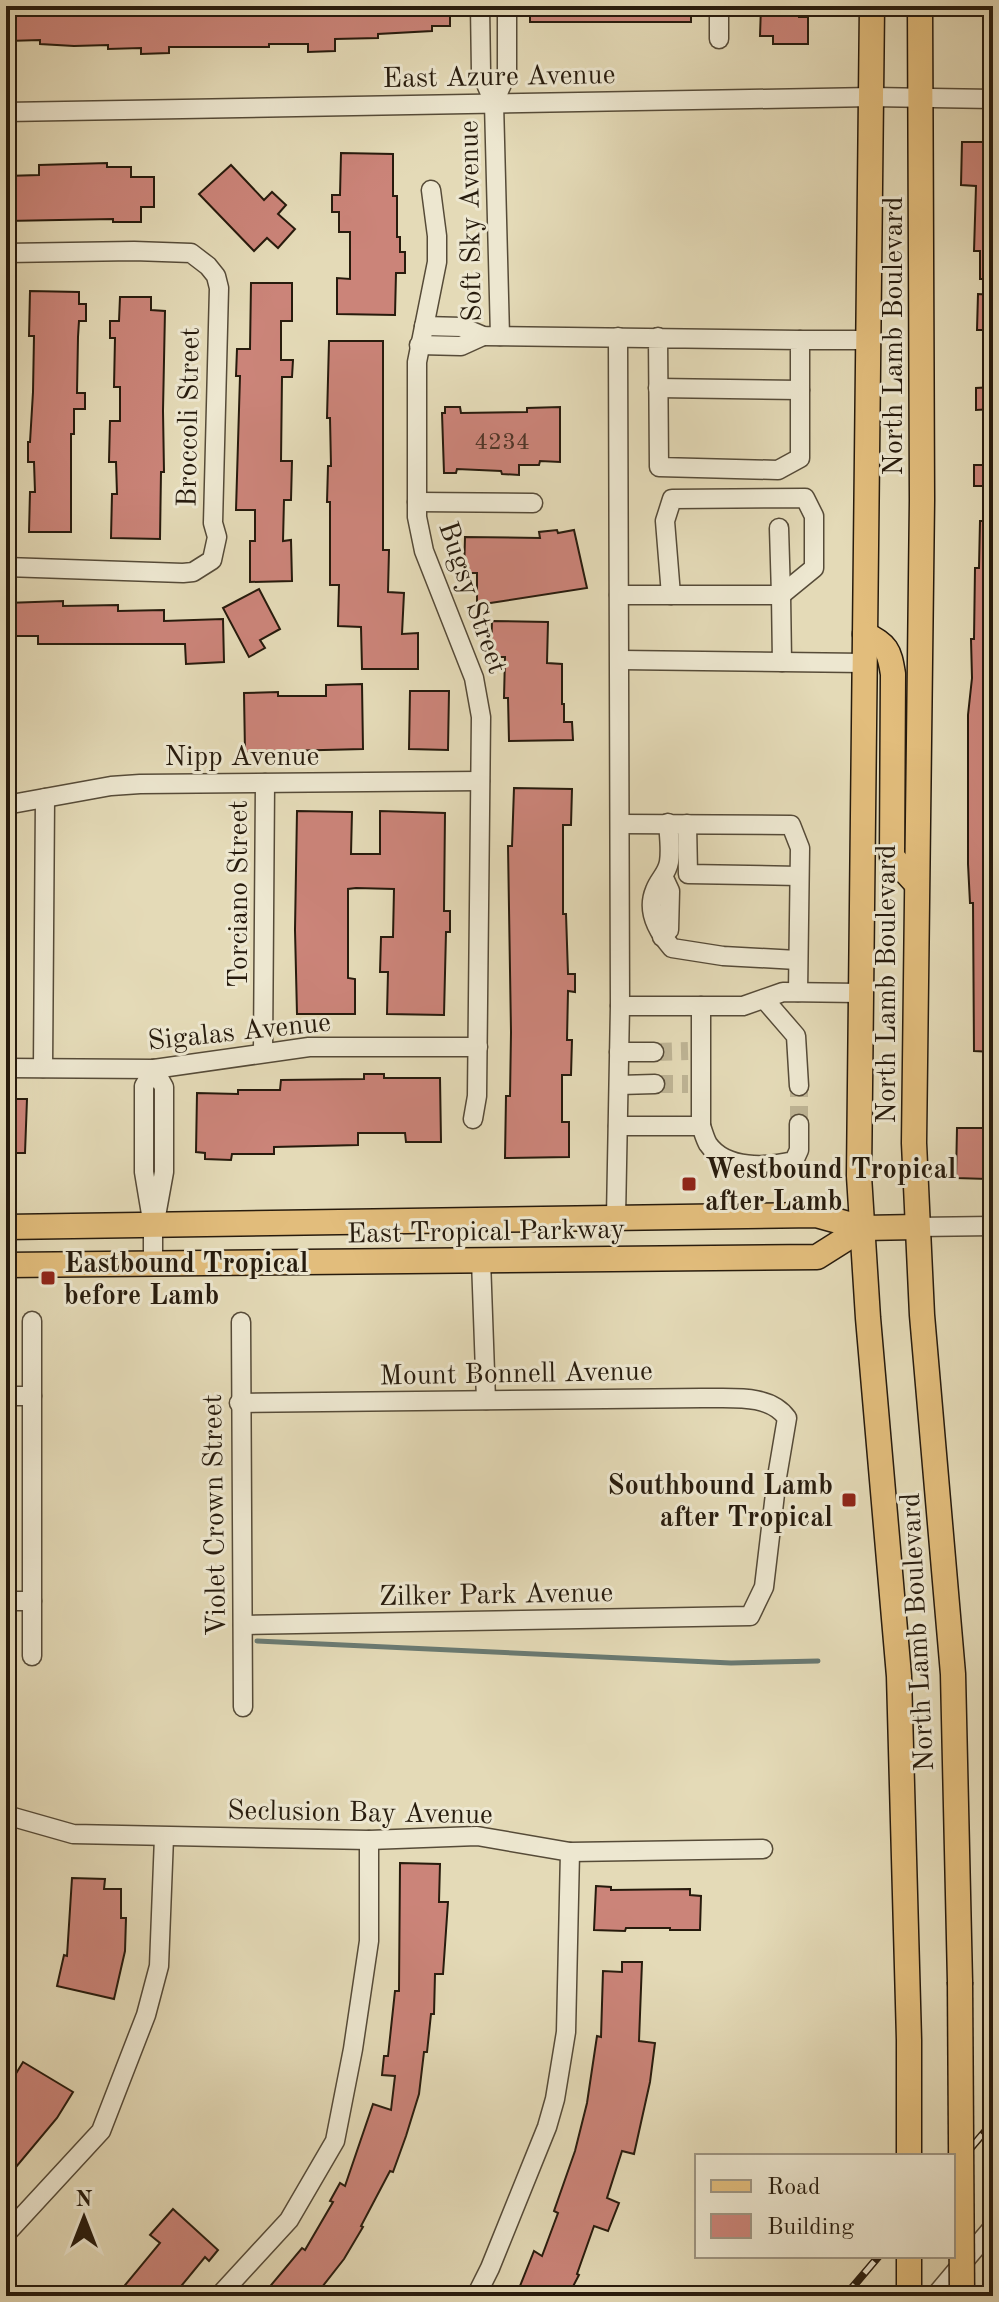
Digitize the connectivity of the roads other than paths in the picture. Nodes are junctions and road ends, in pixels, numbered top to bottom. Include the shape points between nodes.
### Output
1 (480, 6) edge
2 (507, 6) edge
3 (719, 6) edge
4 (872, 6) edge
5 (920, 6) edge
6 (719, 39) dead end
7 (872, 97) junction
8 (993, 99) edge
9 (921, 100) junction
10 (494, 103) junction
11 (6, 112) edge
12 (431, 190) dead end
13 (6, 253) edge
14 (424, 326) junction
15 (491, 336) junction
16 (618, 337) junction
17 (658, 337) junction
18 (800, 340) junction
19 (870, 340) junction
20 (419, 345) junction
21 (658, 388) junction
22 (800, 390) junction
23 (417, 502) junction
24 (533, 503) dead end
25 (779, 528) dead end
26 (6, 567) edge
27 (619, 595) junction
28 (671, 595) junction
29 (781, 595) junction
30 (865, 634) junction
31 (621, 660) junction
32 (782, 662) junction
33 (865, 663) junction
34 (480, 781) junction
35 (265, 783) junction
36 (45, 798) junction
37 (6, 805) edge
38 (621, 824) junction
39 (678, 824) junction
40 (799, 876) junction
41 (916, 883) junction
42 (797, 960) junction
43 (798, 992) junction
44 (860, 993) junction
45 (764, 999) junction
46 (620, 1006) junction
47 (701, 1006) junction
48 (478, 1047) junction
49 (619, 1052) junction
50 (654, 1052) tunnel mouth
51 (263, 1053) junction
52 (6, 1068) edge
53 (43, 1068) junction
54 (154, 1069) junction
55 (655, 1084) tunnel mouth
56 (619, 1085) junction
57 (799, 1086) tunnel mouth
58 (473, 1119) dead end
59 (799, 1124) tunnel mouth
60 (618, 1126) junction
61 (701, 1126) junction
62 (616, 1217) junction
63 (153, 1226) junction
64 (993, 1226) edge
65 (6, 1227) edge
66 (917, 1227) junction
67 (863, 1228) junction
68 (481, 1260) junction
69 (6, 1265) edge
70 (153, 1265) junction
71 (32, 1321) dead end
72 (241, 1322) dead end
73 (6, 1396) edge
74 (32, 1396) junction
75 (486, 1400) junction
76 (239, 1403) junction
77 (6, 1601) edge
78 (32, 1601) junction
79 (750, 1616) joint
80 (243, 1625) junction
81 (32, 1656) dead end
82 (243, 1707) dead end
83 (6, 1815) edge
84 (164, 1837) junction
85 (369, 1840) junction
86 (763, 1849) dead end
87 (570, 1852) junction
88 (909, 2154) edge
89 (993, 2227) edge
90 (6, 2234) edge
91 (909, 2258) edge
92 (219, 2296) edge
93 (476, 2296) edge
94 (909, 2296) edge
95 (935, 2296) edge
96 (962, 2296) edge

1 - 10 street via 481,72
2 - 10 street via 507,72
3 - 6 street
4 - 7 main road, North Lamb Boulevard
5 - 9 main road, North Lamb Boulevard
7 - 9 street, East Azure Avenue
7 - 10 street, East Azure Avenue
7 - 19 main road, North Lamb Boulevard
8 - 9 street, East Azure Avenue
9 - 41 main road, North Lamb Boulevard
10 - 11 street, East Azure Avenue
10 - 15 street, Soft Sky Avenue
12 - 14 street, Bugsy Street via 437,262
13 - 26 street, Broccoli Street via 179,251 208,266 219,288 213,523 217,537 212,560 183,573
14 - 15 street via 462,327
14 - 20 street, Bugsy Street
15 - 16 street
15 - 20 street via 461,346
16 - 17 street
16 - 27 street
17 - 18 street
17 - 21 street
18 - 19 street
18 - 22 street
19 - 30 main road, North Lamb Boulevard
20 - 23 street, Bugsy Street
21 - 22 street
21 - 22 street via 659,467 778,470 800,458
23 - 24 street
23 - 34 street, Bugsy Street via 424,551 478,694
25 - 29 street
27 - 28 street
27 - 31 street
28 - 29 street
28 - 29 street via 665,521 672,499 805,498 814,516 814,568
29 - 32 street
30 - 33 main road, North Lamb Boulevard
30 - 41 main road via 884,645 890,656 892,857
31 - 32 street
31 - 38 street
32 - 33 street
33 - 44 main road, North Lamb Boulevard
34 - 35 street, Nipp Avenue
34 - 48 street, Bugsy Street
35 - 36 street, Nipp Avenue via 111,786
35 - 51 street, Torciano Street
36 - 37 street, Nipp Avenue
36 - 53 street
38 - 39 street
38 - 46 street
39 - 40 street via 688,874
39 - 40 street via 791,825 800,848
39 - 42 street via 652,903 662,937 672,948 689,952
40 - 42 street
41 - 66 main road, North Lamb Boulevard
42 - 43 street
43 - 44 street
43 - 45 street
44 - 67 main road, North Lamb Boulevard
45 - 47 street via 743,1006
45 - 57 street via 796,1036
46 - 47 street
46 - 49 street
47 - 61 street via 695,1051
48 - 51 street, Sigalas Avenue via 309,1047
48 - 58 street, Bugsy Street
49 - 50 street
49 - 56 street
51 - 54 street, Sigalas Avenue
52 - 53 street, Sigalas Avenue
53 - 54 street, Sigalas Avenue
54 - 63 street via 164,1087 164,1172
55 - 56 street
56 - 60 street
59 - 61 street via 799,1150 794,1161 781,1164 726,1161 708,1144
60 - 61 street
60 - 62 street
62 - 63 main road, East Tropical Parkway
62 - 67 main road, East Tropical Parkway via 816,1215
63 - 65 main road, East Tropical Parkway
63 - 70 street
64 - 66 street, East Tropical Parkway
66 - 67 main road, East Tropical Parkway
66 - 96 main road, North Lamb Boulevard, bridge via 953,1674
67 - 68 main road, East Tropical Parkway via 817,1257
67 - 88 main road, North Lamb Boulevard via 899,1676
68 - 70 main road, East Tropical Parkway
68 - 75 street
69 - 70 main road, East Tropical Parkway
71 - 74 street
72 - 76 street, Violet Crown Street
73 - 74 street
74 - 78 street
75 - 76 street, Mount Bonnell Avenue
75 - 79 street, Mount Bonnell Avenue via 746,1399 781,1410 787,1418 764,1587
76 - 80 street, Violet Crown Street
77 - 78 street
78 - 81 street
79 - 80 street, Zilker Park Avenue
80 - 82 street, Violet Crown Street
83 - 84 street, Seclusion Bay Avenue via 73,1834
84 - 85 street, Seclusion Bay Avenue
84 - 90 street via 159,1966 101,2131
85 - 87 street, Seclusion Bay Avenue via 477,1836
85 - 92 street via 369,1941 335,2141 289,2220
86 - 87 street, Seclusion Bay Avenue
87 - 93 street via 566,2032 555,2099
89 - 95 street
91 - 94 main road

